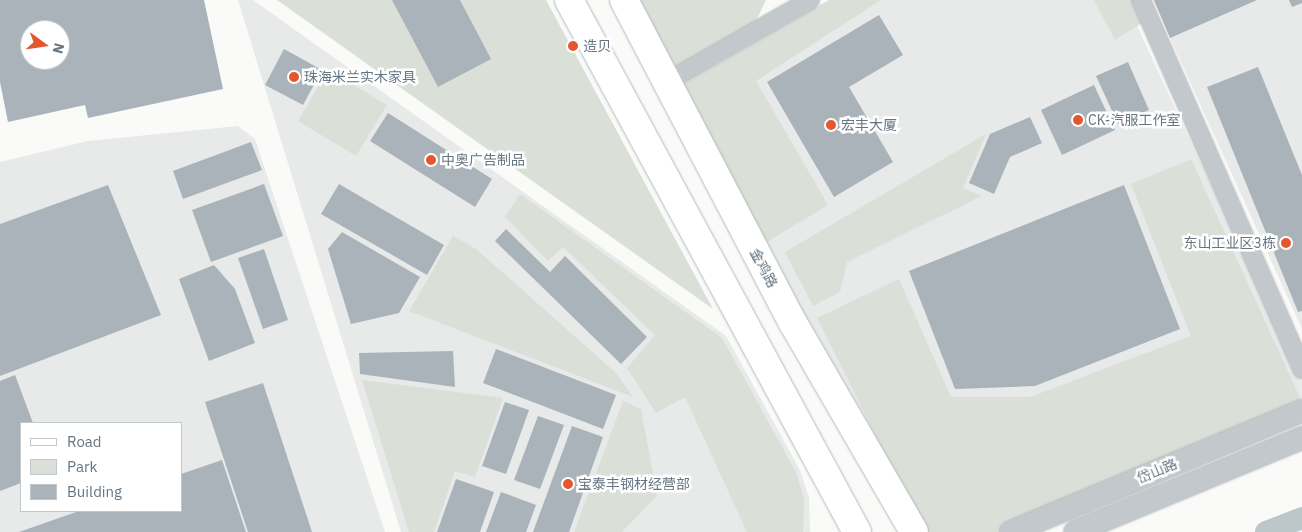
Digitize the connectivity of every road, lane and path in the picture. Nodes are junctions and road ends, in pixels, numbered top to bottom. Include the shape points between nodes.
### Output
1 (569, 0) edge
2 (624, 0) edge
3 (810, 0) edge
4 (1141, 0) edge
5 (667, 82) junction
6 (1302, 369) edge
7 (1302, 411) edge
8 (1302, 438) edge
9 (857, 532) edge
10 (914, 532) edge
11 (1011, 532) edge
12 (1075, 532) edge

1 - 9 main road
2 - 5 main road, 金鸡路
3 - 5 street
4 - 6 street
5 - 10 main road, 金鸡路 via 793,323
7 - 11 street, 岱山路
8 - 12 street, 岱山路

